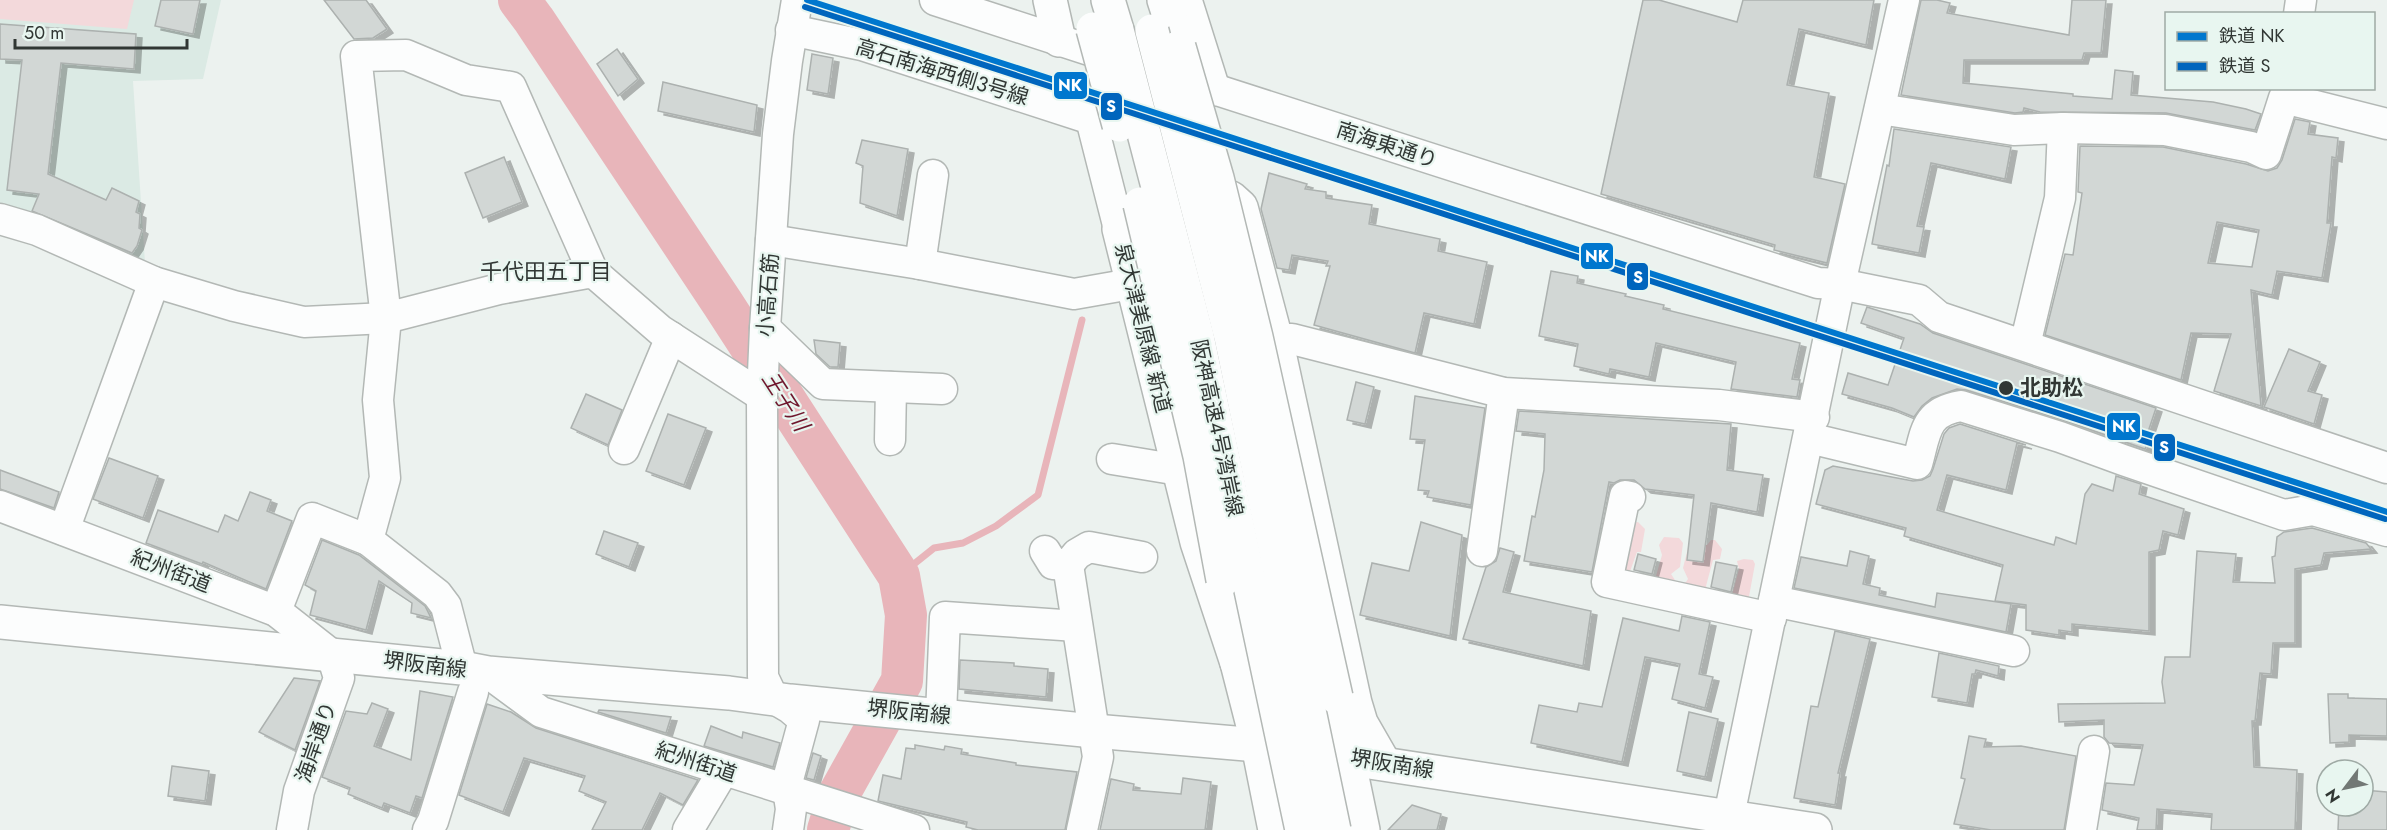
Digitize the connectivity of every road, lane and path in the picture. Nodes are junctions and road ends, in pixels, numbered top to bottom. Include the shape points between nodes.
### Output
1 (797, 0) edge
2 (935, 0) edge
3 (1050, 0) edge
4 (1085, 0) edge
5 (1143, 0) edge
6 (1164, 0) edge
7 (1185, 0) edge
8 (1904, 0) edge
9 (1113, 15) edge
10 (791, 30) junction
11 (1059, 40) junction
12 (1213, 89) junction
13 (2284, 93) edge
14 (1880, 109) junction
15 (2387, 124) edge
16 (2062, 128) junction
17 (933, 175) dead end
18 (0, 219) edge
19 (1119, 229) junction
20 (771, 240) junction
21 (920, 264) junction
22 (593, 272) junction
23 (154, 282) junction
24 (1131, 284) junction
25 (1840, 284) junction
26 (386, 318) junction
27 (765, 328) junction
28 (671, 337) junction
29 (1276, 339) junction
30 (2025, 345) junction
31 (891, 387) junction
32 (942, 389) dead end
33 (1504, 393) junction
34 (762, 396) junction
35 (1811, 428) junction
36 (890, 440) dead end
37 (624, 449) dead end
38 (1112, 459) dead end
39 (2387, 468) edge
40 (1179, 470) junction
41 (1630, 497) dead end
42 (0, 506) edge
43 (64, 530) junction
44 (2387, 531) edge
45 (368, 540) junction
46 (1482, 551) dead end
47 (1142, 557) dead end
48 (1773, 609) junction
49 (276, 610) junction
50 (0, 622) edge
51 (1077, 626) junction
52 (2014, 651) dead end
53 (332, 655) junction
54 (1238, 663) junction
55 (474, 678) junction
56 (773, 698) junction
57 (927, 714) junction
58 (1094, 731) junction
59 (1258, 745) junction
60 (2094, 751) dead end
61 (1348, 758) junction
62 (1383, 763) junction
63 (722, 770) junction
64 (800, 795) junction
65 (1727, 823) edge
66 (292, 830) edge
67 (428, 830) edge
68 (688, 830) edge
69 (788, 830) edge
70 (914, 830) edge
71 (1082, 830) edge
72 (1275, 830) edge
73 (1302, 830) edge
74 (1334, 830) edge
75 (1363, 830) edge
76 (1815, 830) edge
77 (2081, 830) edge

1 - 10 street, 小高石筋
2 - 11 street, 南海東通り
3 - 11 main road
4 - 54 main road, bridge via 1130,161 1200,456
5 - 74 main road, 阪神高速4号湾岸線, bridge via 1231,337
6 - 61 main road, bridge via 1217,178 1256,337
7 - 12 main road
8 - 14 street
9 - 73 main road, 阪神高速4号湾岸線, bridge via 1197,336
10 - 19 street, 高石南海西側3号線 via 862,45 1091,119
10 - 20 street, 小高石筋 via 778,134
11 - 12 street, 南海東通り
12 - 25 street, 南海東通り via 1818,283
13 - 15 street
13 - 16 street via 2266,154 2251,147 2165,130
14 - 16 street via 2014,130
14 - 25 street
16 - 30 street via 2060,198
17 - 21 street
18 - 23 street via 37,230
19 - 24 main road, 泉大津美原線 新道
19 - 29 main road, 泉大津美原線 新道 via 1231,198 1241,207
20 - 21 street
20 - 27 street, 小高石筋
21 - 24 street via 1074,294
22 - 26 street via 499,289
22 - 26 street via 512,87 466,80 406,55 356,57
22 - 28 street
23 - 26 street via 304,322
23 - 43 street
24 - 40 main road, 泉大津美原線 新道
25 - 30 street, 南海東通り via 1918,300 1939,318
25 - 35 street
26 - 45 street via 378,400 385,478
27 - 31 street via 823,384
27 - 34 street, 小高石筋
28 - 34 street
28 - 37 street
29 - 33 street via 1292,339
29 - 62 main road, 泉大津美原線 新道 via 1355,703 1361,723
30 - 39 street, 南海東通り
31 - 32 street
31 - 36 street
33 - 35 street via 1719,405
33 - 46 street
34 - 56 street, 小高石筋 via 763,677
35 - 44 street via 1917,464 1933,418 1961,406 2284,515 2313,510
35 - 48 street
38 - 40 street
40 - 54 main road, 泉大津美原線 新道 via 1197,542
41 - 48 street via 1625,496 1607,582
42 - 43 street, 紀州街道
43 - 49 street, 紀州街道
45 - 49 street via 312,518
45 - 55 street via 437,594 446,606
47 - 51 street via 1089,547 1056,558
48 - 52 street
48 - 65 street
49 - 53 street, 紀州街道
50 - 53 main road, 堺阪南線
51 - 57 street via 945,617
51 - 58 street
53 - 55 main road, 堺阪南線
53 - 66 street, 海岸通り via 339,678 299,791
54 - 59 main road, 泉大津美原線 新道
55 - 56 main road, 堺阪南線
55 - 63 street, 紀州街道 via 542,712
55 - 67 street via 434,821
56 - 57 main road, 堺阪南線
56 - 64 street via 804,720 787,783
57 - 58 main road, 堺阪南線
58 - 59 main road, 堺阪南線
58 - 71 street via 1098,757
59 - 61 main road, 堺阪南線
59 - 72 main road, 泉大津美原線 新道
60 - 77 street
61 - 62 main road, 堺阪南線
61 - 75 main road
62 - 65 main road, 堺阪南線
63 - 64 street, 紀州街道
63 - 68 street
64 - 69 street via 790,809
64 - 70 street, 紀州街道
65 - 76 main road, 堺阪南線

